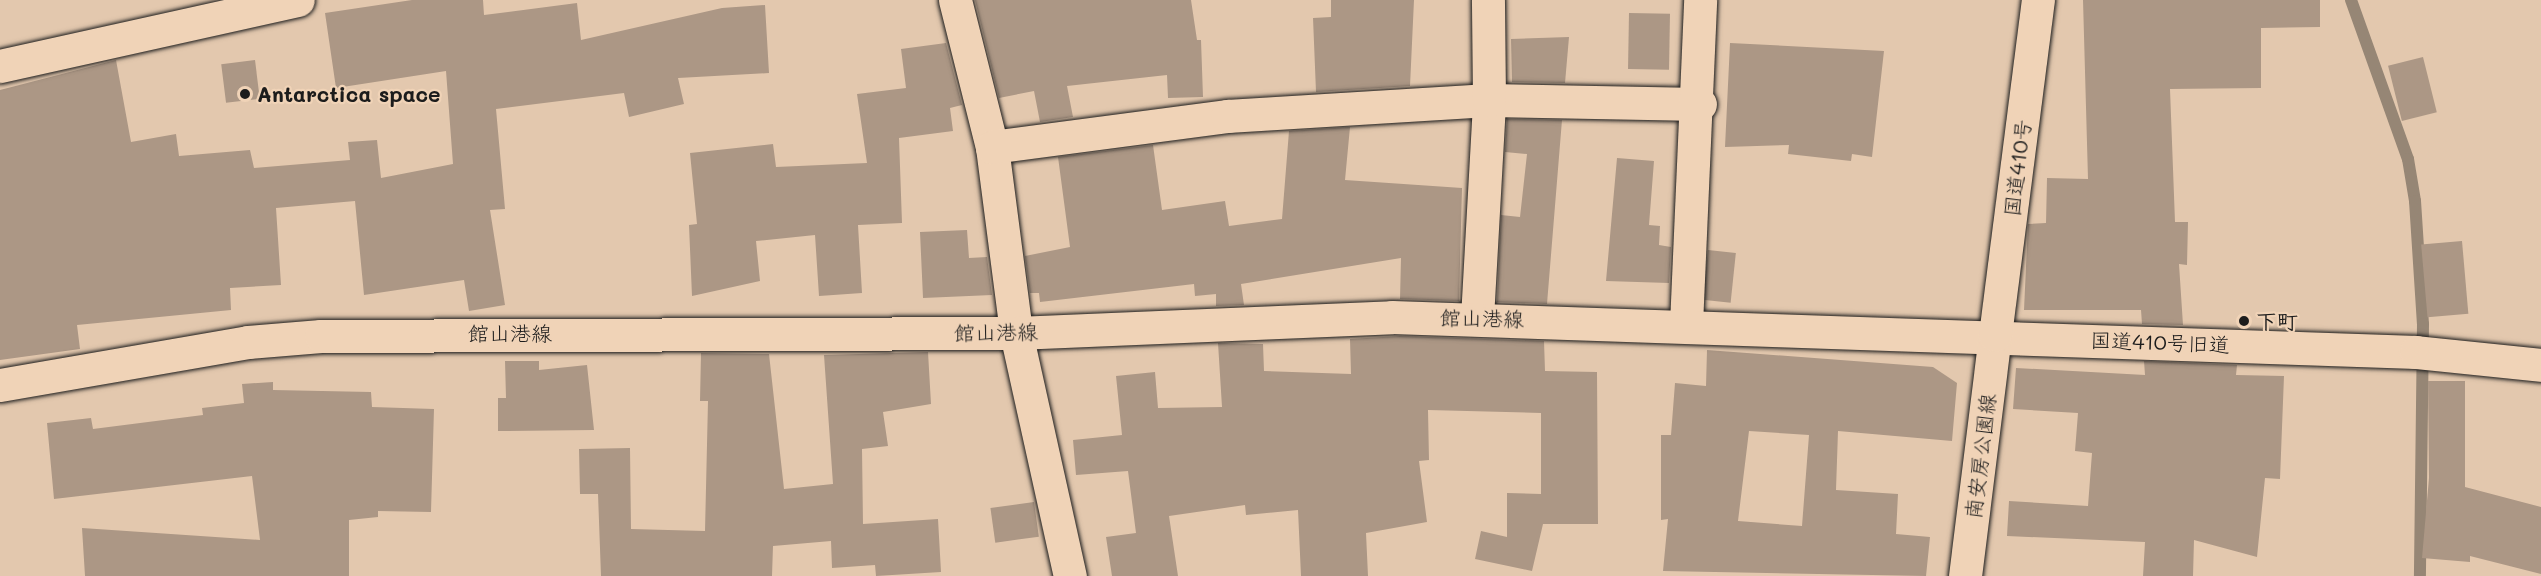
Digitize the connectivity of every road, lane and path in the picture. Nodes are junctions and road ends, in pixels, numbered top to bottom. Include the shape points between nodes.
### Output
1 (298, 0) edge
2 (955, 0) edge
3 (1488, 0) edge
4 (1700, 0) edge
5 (2038, 0) edge
6 (0, 66) edge
7 (1489, 100) junction
8 (1700, 104) junction
9 (992, 147) junction
10 (1477, 318) junction
11 (1686, 325) junction
12 (1016, 333) junction
13 (1995, 335) junction
14 (2541, 365) edge
15 (0, 385) edge
16 (1070, 576) edge
17 (1965, 576) edge

1 - 6 main road
2 - 9 main road
3 - 7 main road
4 - 8 main road
5 - 13 main road, 国道410号
7 - 8 main road
7 - 9 main road via 1227,116
7 - 10 main road
8 - 11 main road
9 - 12 main road
10 - 11 main road, 館山港線
10 - 12 main road, 館山港線
11 - 13 main road, 館山港線
12 - 15 main road, 館山港線 via 321,336 226,346
12 - 16 main road
13 - 14 main road, 国道410号旧道 via 2424,353
13 - 17 main road, 南安房公園線

